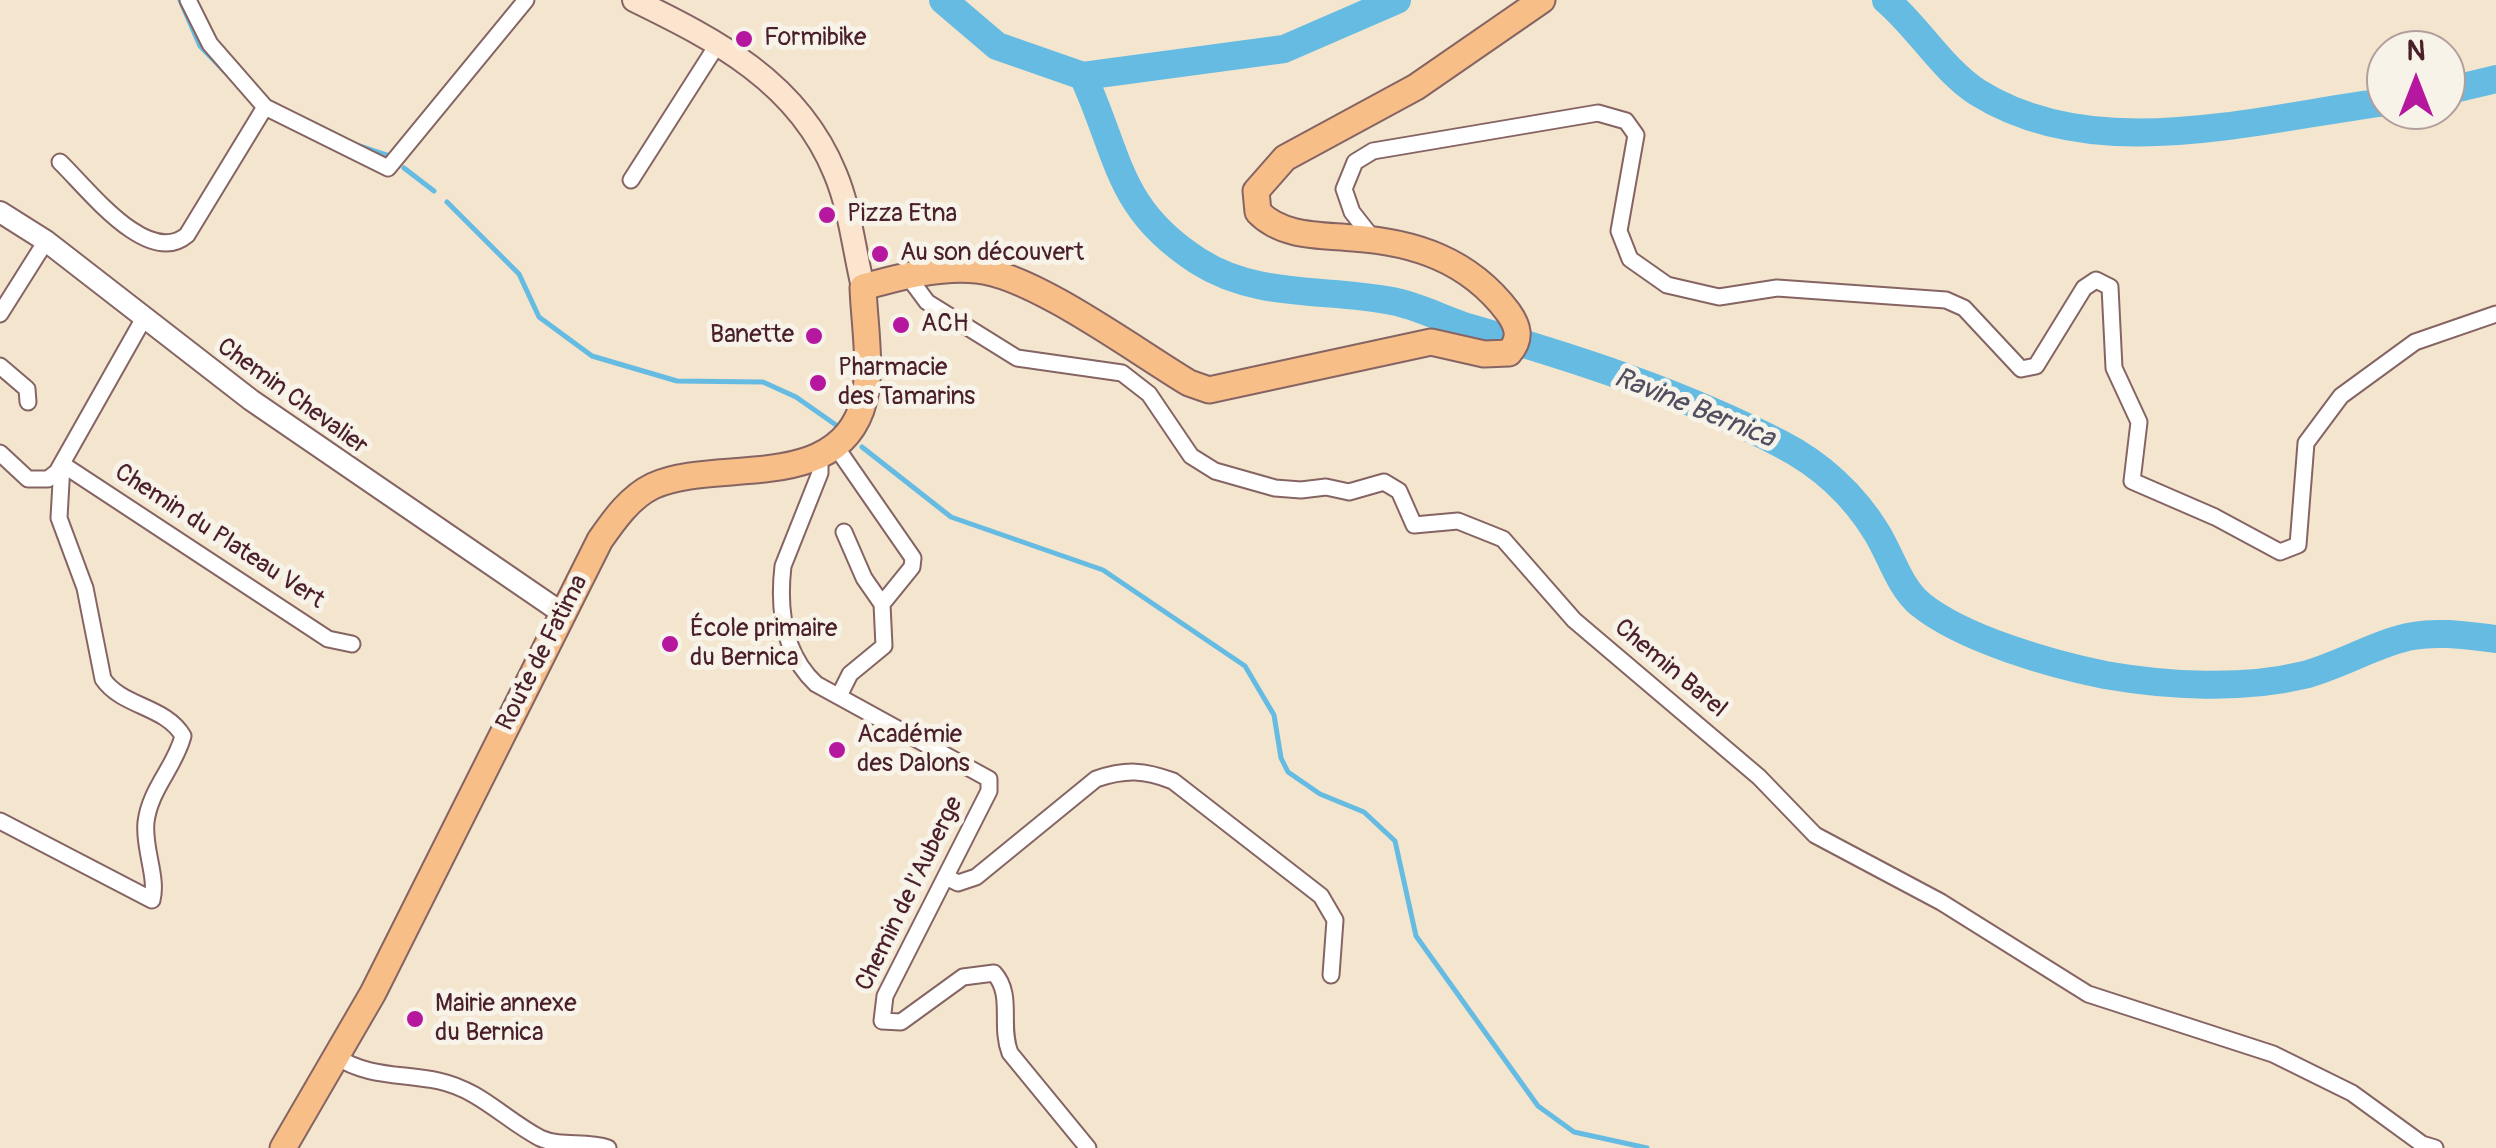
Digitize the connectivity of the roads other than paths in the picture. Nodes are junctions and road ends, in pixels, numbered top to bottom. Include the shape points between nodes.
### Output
1 (188, 0) edge
2 (526, 0) edge
3 (634, 0) edge
4 (1542, 0) edge
5 (719, 42) junction
6 (265, 107) junction
7 (60, 162) dead end
8 (631, 180) dead end
9 (0, 212) edge
10 (1374, 240) junction
11 (46, 241) junction
12 (907, 275) junction
13 (863, 286) junction
14 (0, 314) edge
15 (2496, 314) edge
16 (144, 318) junction
17 (0, 366) edge
18 (28, 402) dead end
19 (827, 448) junction
20 (0, 453) edge
21 (62, 464) junction
22 (844, 532) dead end
23 (882, 604) junction
24 (562, 613) junction
25 (352, 644) dead end
26 (839, 696) junction
27 (0, 821) edge
28 (946, 877) junction
29 (1331, 975) dead end
30 (335, 1056) junction
31 (283, 1148) edge
32 (608, 1148) edge
33 (1088, 1148) edge
34 (2435, 1148) edge

1 - 6 street via 210,44
2 - 6 street via 388,168
3 - 5 main road
4 - 10 main road via 1416,88 1285,158 1256,191 1258,212 1277,227
5 - 8 street
5 - 13 main road via 783,93 828,156
6 - 7 street via 177,244 138,236
9 - 11 street, Chemin Chevalier
10 - 12 main road via 1448,260 1490,292 1517,324 1515,346 1500,355 1431,342 1209,390 1024,285 980,270
10 - 15 street via 1344,189 1355,162 1373,151 1598,113 1626,121 1636,135 1619,231 1630,259 1667,285 1719,297 1778,288 1946,300 1964,308 2021,369 2036,366 2084,288 2096,280 2110,286 2114,368 2139,422 2132,482 2280,552 2298,545 2306,444 2341,396 2415,342
11 - 14 street
11 - 16 street, Chemin Chevalier
12 - 13 main road
12 - 34 street, Chemin Barel via 927,302 1018,358 1122,372 1148,394 1191,456 1216,471 1288,489 1349,492 1384,482 1399,491 1414,525 1458,521 1503,539 1574,620 1759,777 1815,835 1941,902 2088,994 2273,1054 2352,1093
13 - 19 main road via 862,407 852,428
16 - 21 street
16 - 24 street, Chemin Chevalier via 308,440
17 - 18 street via 27,389
19 - 23 street via 855,473 913,558
19 - 24 main road, Route de Fatima via 744,474 665,482 639,495 600,540
19 - 26 street, Chemin de l'Auberge via 783,566 781,600 796,666
20 - 21 street via 38,482
21 - 25 street, Chemin du Plateau Vert via 328,639
21 - 27 street via 59,518 85,588 103,678 110,689 175,722 183,736 146,820 152,900
22 - 23 street
23 - 26 street via 884,646 850,674
24 - 30 main road, Route de Fatima via 373,993
26 - 28 street, Chemin de l'Auberge via 989,778 989,791
28 - 29 street via 976,877 1096,779 1120,771 1151,773 1172,780 1314,889 1335,920
28 - 33 street, Chemin de l'Auberge via 885,996 882,1021 901,1022 963,977 994,973 1007,998 1003,1034 1010,1053
30 - 31 main road, Route de Fatima
30 - 32 street via 376,1075 440,1082 480,1095 560,1145

